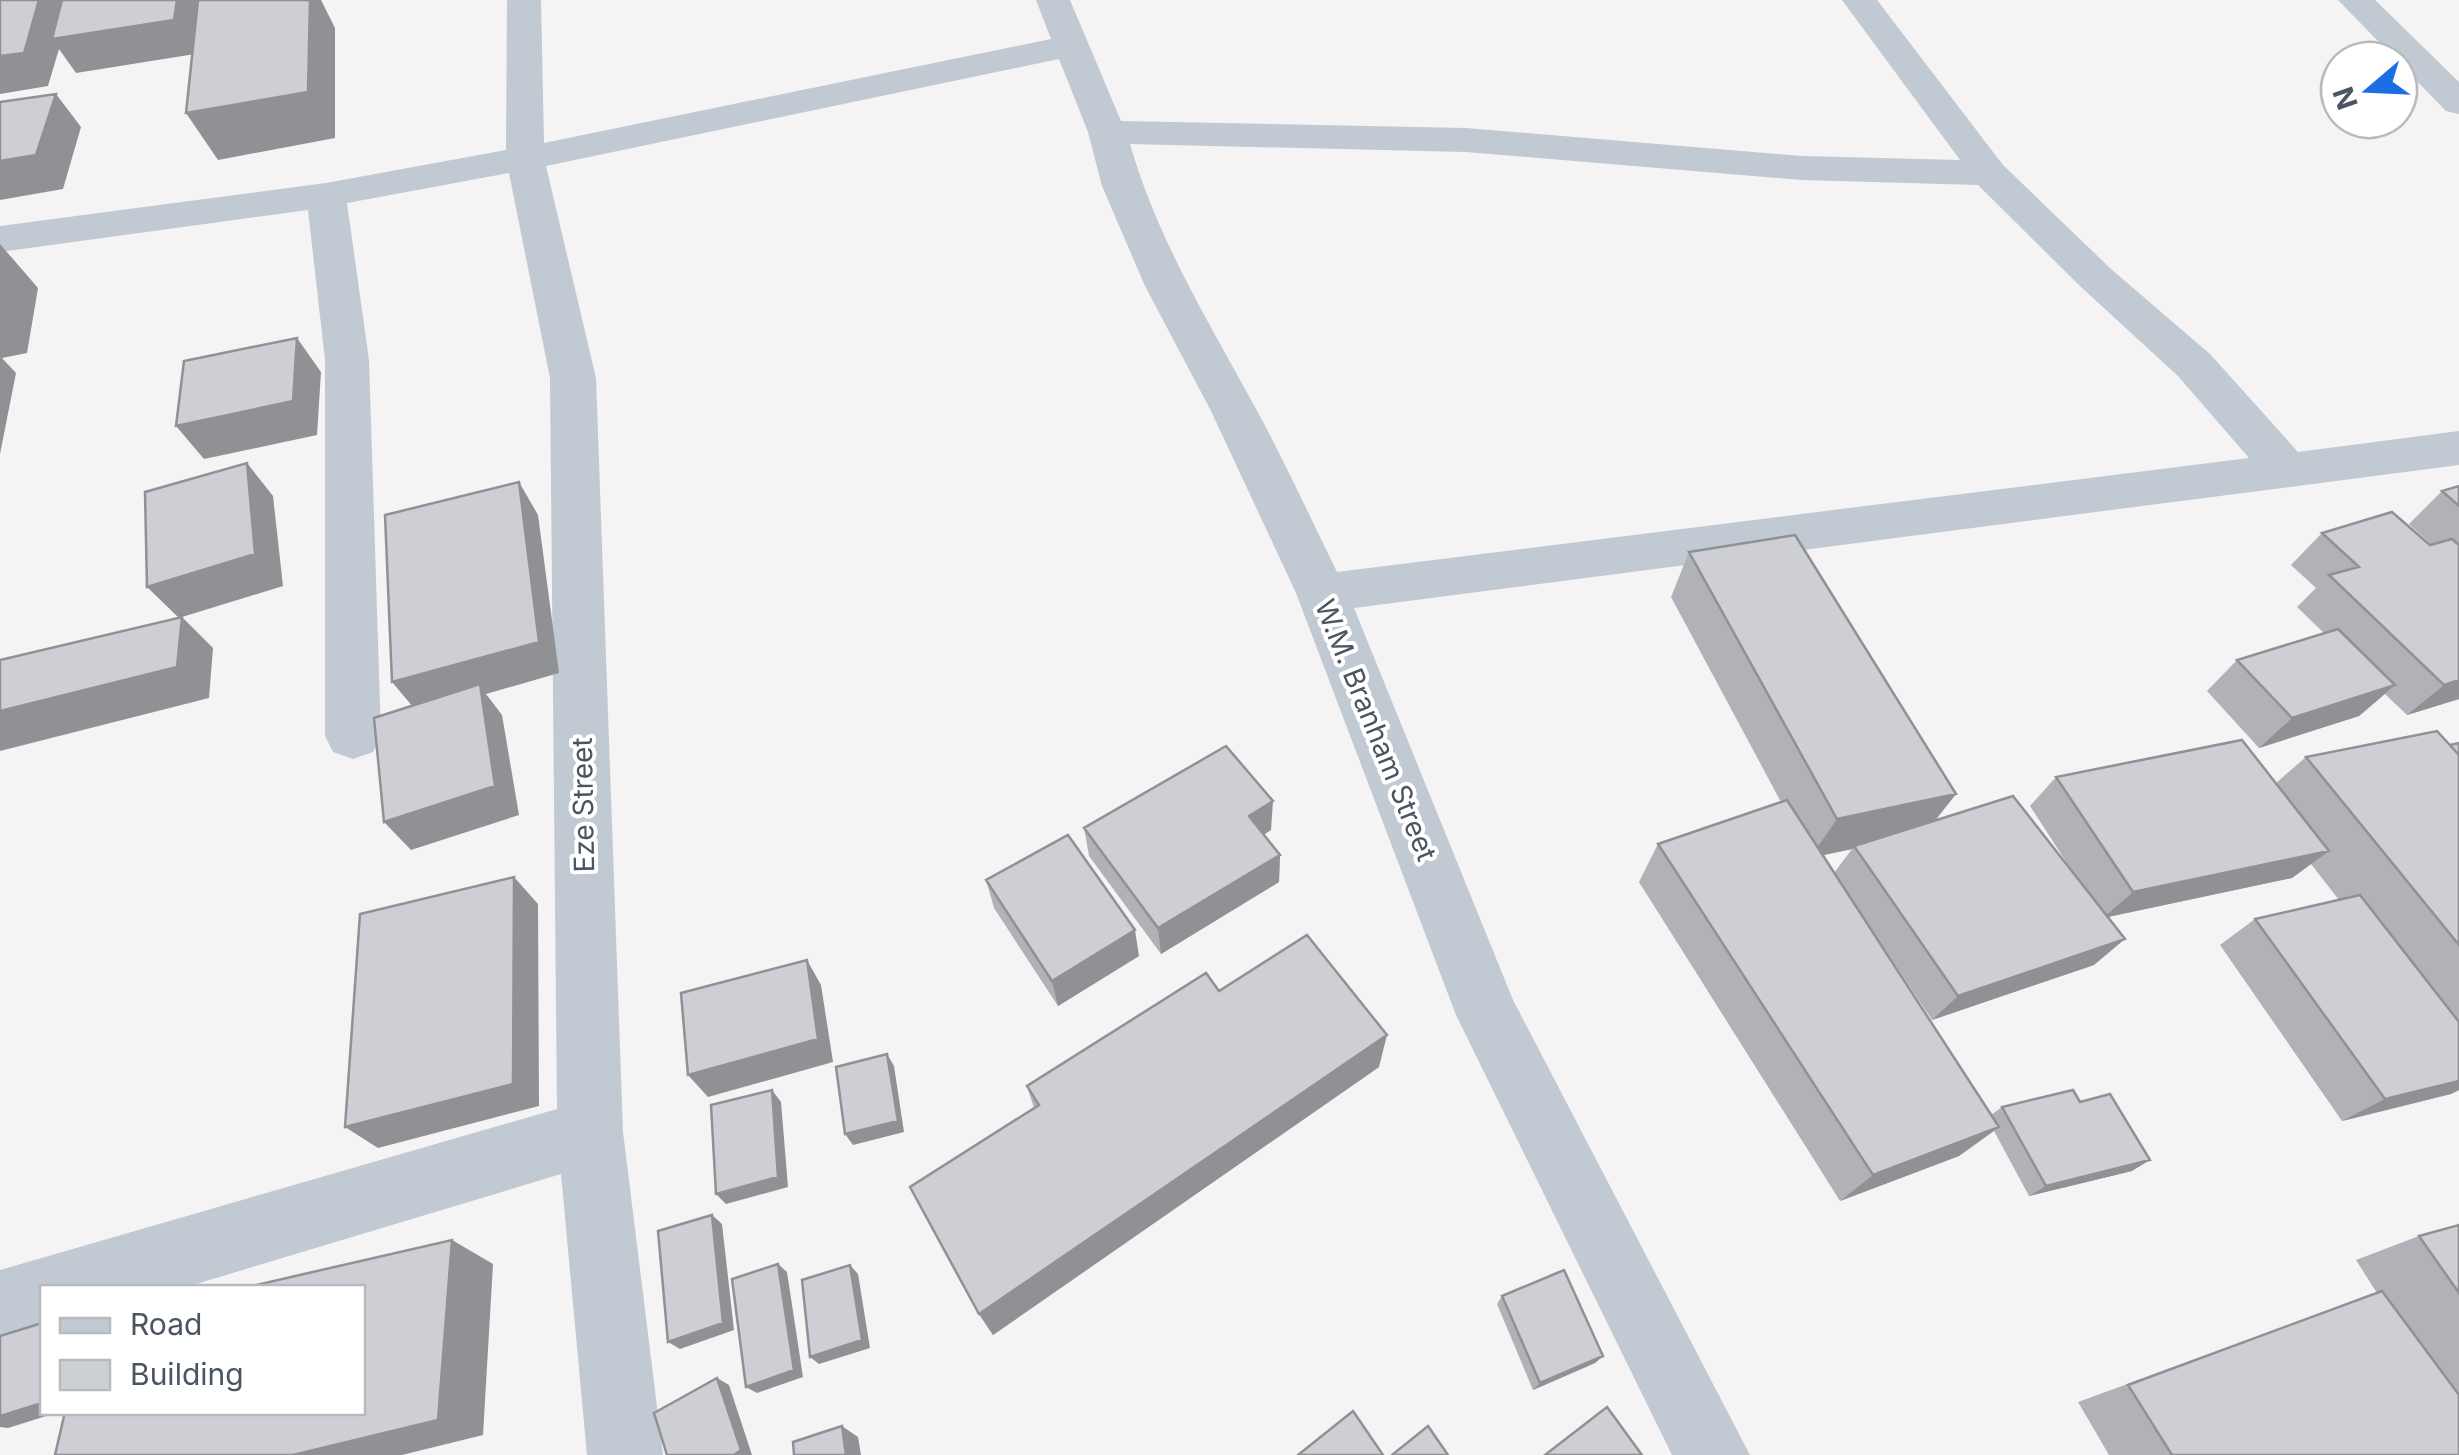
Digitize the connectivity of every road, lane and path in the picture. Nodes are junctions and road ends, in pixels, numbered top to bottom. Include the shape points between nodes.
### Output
1 (524, 0) edge
2 (1859, 0) edge
3 (2355, 0) edge
4 (1064, 22) edge
5 (2459, 103) edge
6 (1106, 132) junction
7 (526, 158) junction
8 (1989, 174) junction
9 (326, 196) junction
10 (0, 240) edge
11 (2459, 448) edge
12 (2287, 470) junction
13 (1322, 593) junction
14 (353, 736) dead end
15 (590, 1132) junction
16 (74, 1285) edge
17 (40, 1295) edge
18 (0, 1306) edge
19 (1709, 1454) edge
20 (625, 1455) edge

1 - 7 street, Eze Street
2 - 8 street
3 - 5 street
4 - 6 street, W.M. Branham Street
4 - 7 street
6 - 8 street via 1466,140 1802,168
6 - 13 street, W.M. Branham Street via 1166,286
7 - 9 street
7 - 15 street, Eze Street via 573,378
8 - 12 street via 2194,365
9 - 10 street
9 - 14 street via 348,360
11 - 12 street
12 - 13 street
13 - 19 street, W.M. Branham Street via 1488,1015
15 - 16 street
15 - 20 street, Eze Street
17 - 18 street

